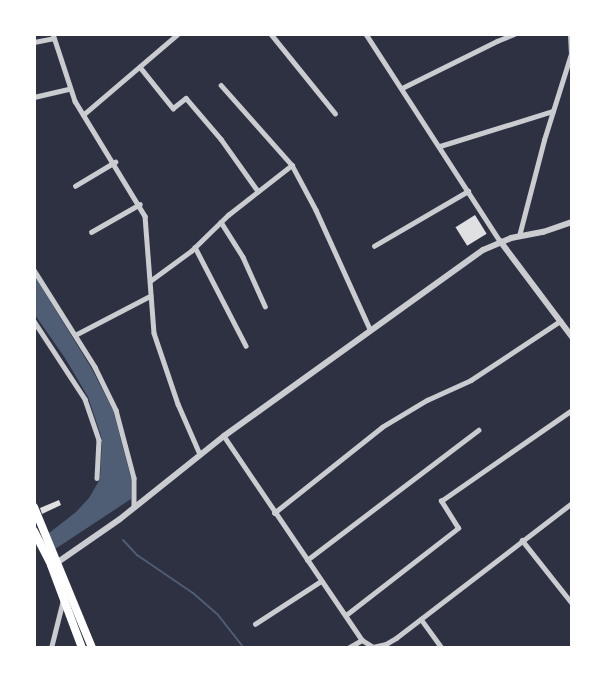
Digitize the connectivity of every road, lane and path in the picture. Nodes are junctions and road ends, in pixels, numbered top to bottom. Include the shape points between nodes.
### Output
1 (178, 34) edge
2 (271, 34) edge
3 (366, 34) edge
4 (514, 34) edge
5 (570, 34) edge
6 (53, 36) edge
7 (34, 42) edge
8 (140, 67) junction
9 (569, 69) edge
10 (221, 85) dead end
11 (402, 88) junction
12 (70, 89) junction
13 (34, 97) edge
14 (553, 111) junction
15 (335, 113) dead end
16 (83, 115) junction
17 (440, 146) junction
18 (115, 162) junction
19 (292, 165) junction
20 (75, 186) dead end
21 (258, 191) junction
22 (468, 191) junction
23 (140, 204) junction
24 (221, 222) junction
25 (572, 222) edge
26 (91, 232) dead end
27 (519, 236) junction
28 (500, 241) junction
29 (374, 246) dead end
30 (195, 247) junction
31 (34, 270) edge
32 (150, 281) junction
33 (150, 296) junction
34 (265, 306) dead end
35 (34, 321) edge
36 (560, 321) junction
37 (370, 329) junction
38 (75, 335) junction
39 (572, 338) edge
40 (246, 346) dead end
41 (572, 410) edge
42 (478, 430) dead end
43 (225, 436) junction
44 (200, 454) junction
45 (97, 478) dead end
46 (572, 503) edge
47 (34, 507) edge
48 (134, 507) junction
49 (274, 513) junction
50 (38, 528) edge
51 (522, 540) junction
52 (307, 560) junction
53 (53, 561) junction
54 (321, 581) junction
55 (64, 597) junction
56 (572, 603) edge
57 (346, 615) junction
58 (421, 619) junction
59 (255, 624) dead end
60 (362, 640) junction
61 (387, 646) edge
62 (51, 648) edge
63 (81, 648) edge
64 (92, 648) edge
65 (348, 648) edge
66 (442, 648) edge

1 - 8 street
2 - 15 street
3 - 11 street
4 - 11 street
5 - 9 street
6 - 7 street
6 - 12 street
8 - 16 street
8 - 21 street via 173,108 186,98
9 - 14 street
10 - 19 street
11 - 17 street
12 - 13 street
12 - 16 street
14 - 17 street
14 - 27 street
16 - 18 street
17 - 22 street
18 - 20 street
18 - 23 street
19 - 21 street
19 - 37 street
21 - 24 street
22 - 28 street
22 - 29 street
23 - 26 street
23 - 32 street via 147,222
24 - 30 street
24 - 34 street via 243,257
25 - 27 street
27 - 28 street
28 - 36 street
28 - 37 street
30 - 32 street
30 - 40 street
31 - 38 street
32 - 33 street
33 - 38 street
33 - 44 street via 159,350
35 - 45 street via 86,399 99,440
36 - 39 street
36 - 49 street via 471,381 427,400 382,427
37 - 43 street
38 - 48 street via 117,410 134,478
41 - 57 street via 441,501 458,528
42 - 52 street
43 - 44 street
43 - 49 street
44 - 48 street
46 - 51 street
47 - 50 main road
48 - 53 street via 94,538
49 - 52 street
50 - 53 main road
51 - 56 street
51 - 58 street
52 - 54 street
53 - 55 main road
53 - 64 main road via 62,572
54 - 57 street
54 - 59 street
55 - 62 street
55 - 63 main road
57 - 60 street
58 - 61 street
58 - 66 street
60 - 61 street via 373,647
60 - 65 street

